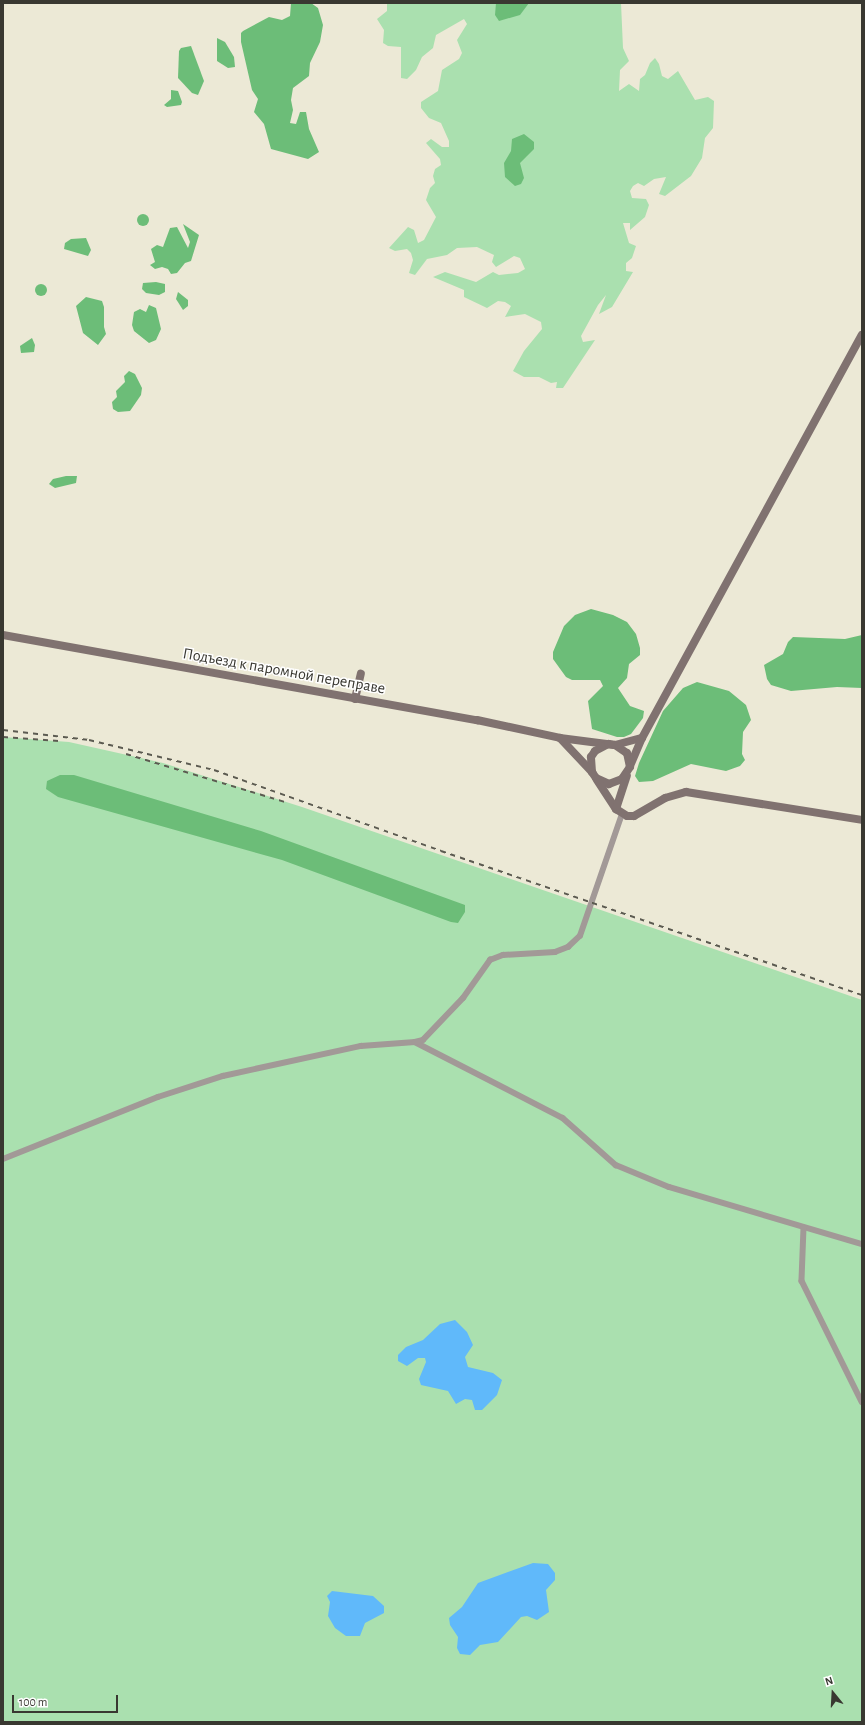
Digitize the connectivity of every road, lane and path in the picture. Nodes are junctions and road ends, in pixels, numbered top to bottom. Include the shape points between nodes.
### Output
1 (862, 335) edge
2 (3, 635) edge
3 (361, 674) dead end
4 (355, 699) junction
5 (560, 738) junction
6 (642, 738) junction
7 (615, 745) junction
8 (628, 771) junction
9 (594, 775) junction
10 (619, 812) junction
11 (862, 820) edge
12 (415, 1042) junction
13 (3, 1160) edge
14 (804, 1228) junction
15 (862, 1244) edge
16 (862, 1402) edge

1 - 6 street
2 - 4 street, Подъезд к паромной переправе
3 - 4 street
4 - 5 street, Подъезд к паромной переправе
5 - 7 street, Подъезд к паромной переправе
5 - 9 street
6 - 7 street
6 - 8 street
7 - 8 street via 626,753
7 - 9 street via 601,747 595,751 591,758
8 - 9 street via 616,783 609,784
8 - 10 street
9 - 10 street
10 - 11 street via 634,816 665,798 686,792
10 - 12 street via 580,936 568,947 555,952 503,955 490,960 463,998 437,1028
12 - 13 street via 361,1046 223,1076 158,1097
12 - 14 street via 563,1118 616,1165 669,1187
14 - 15 street
14 - 16 street via 802,1281

